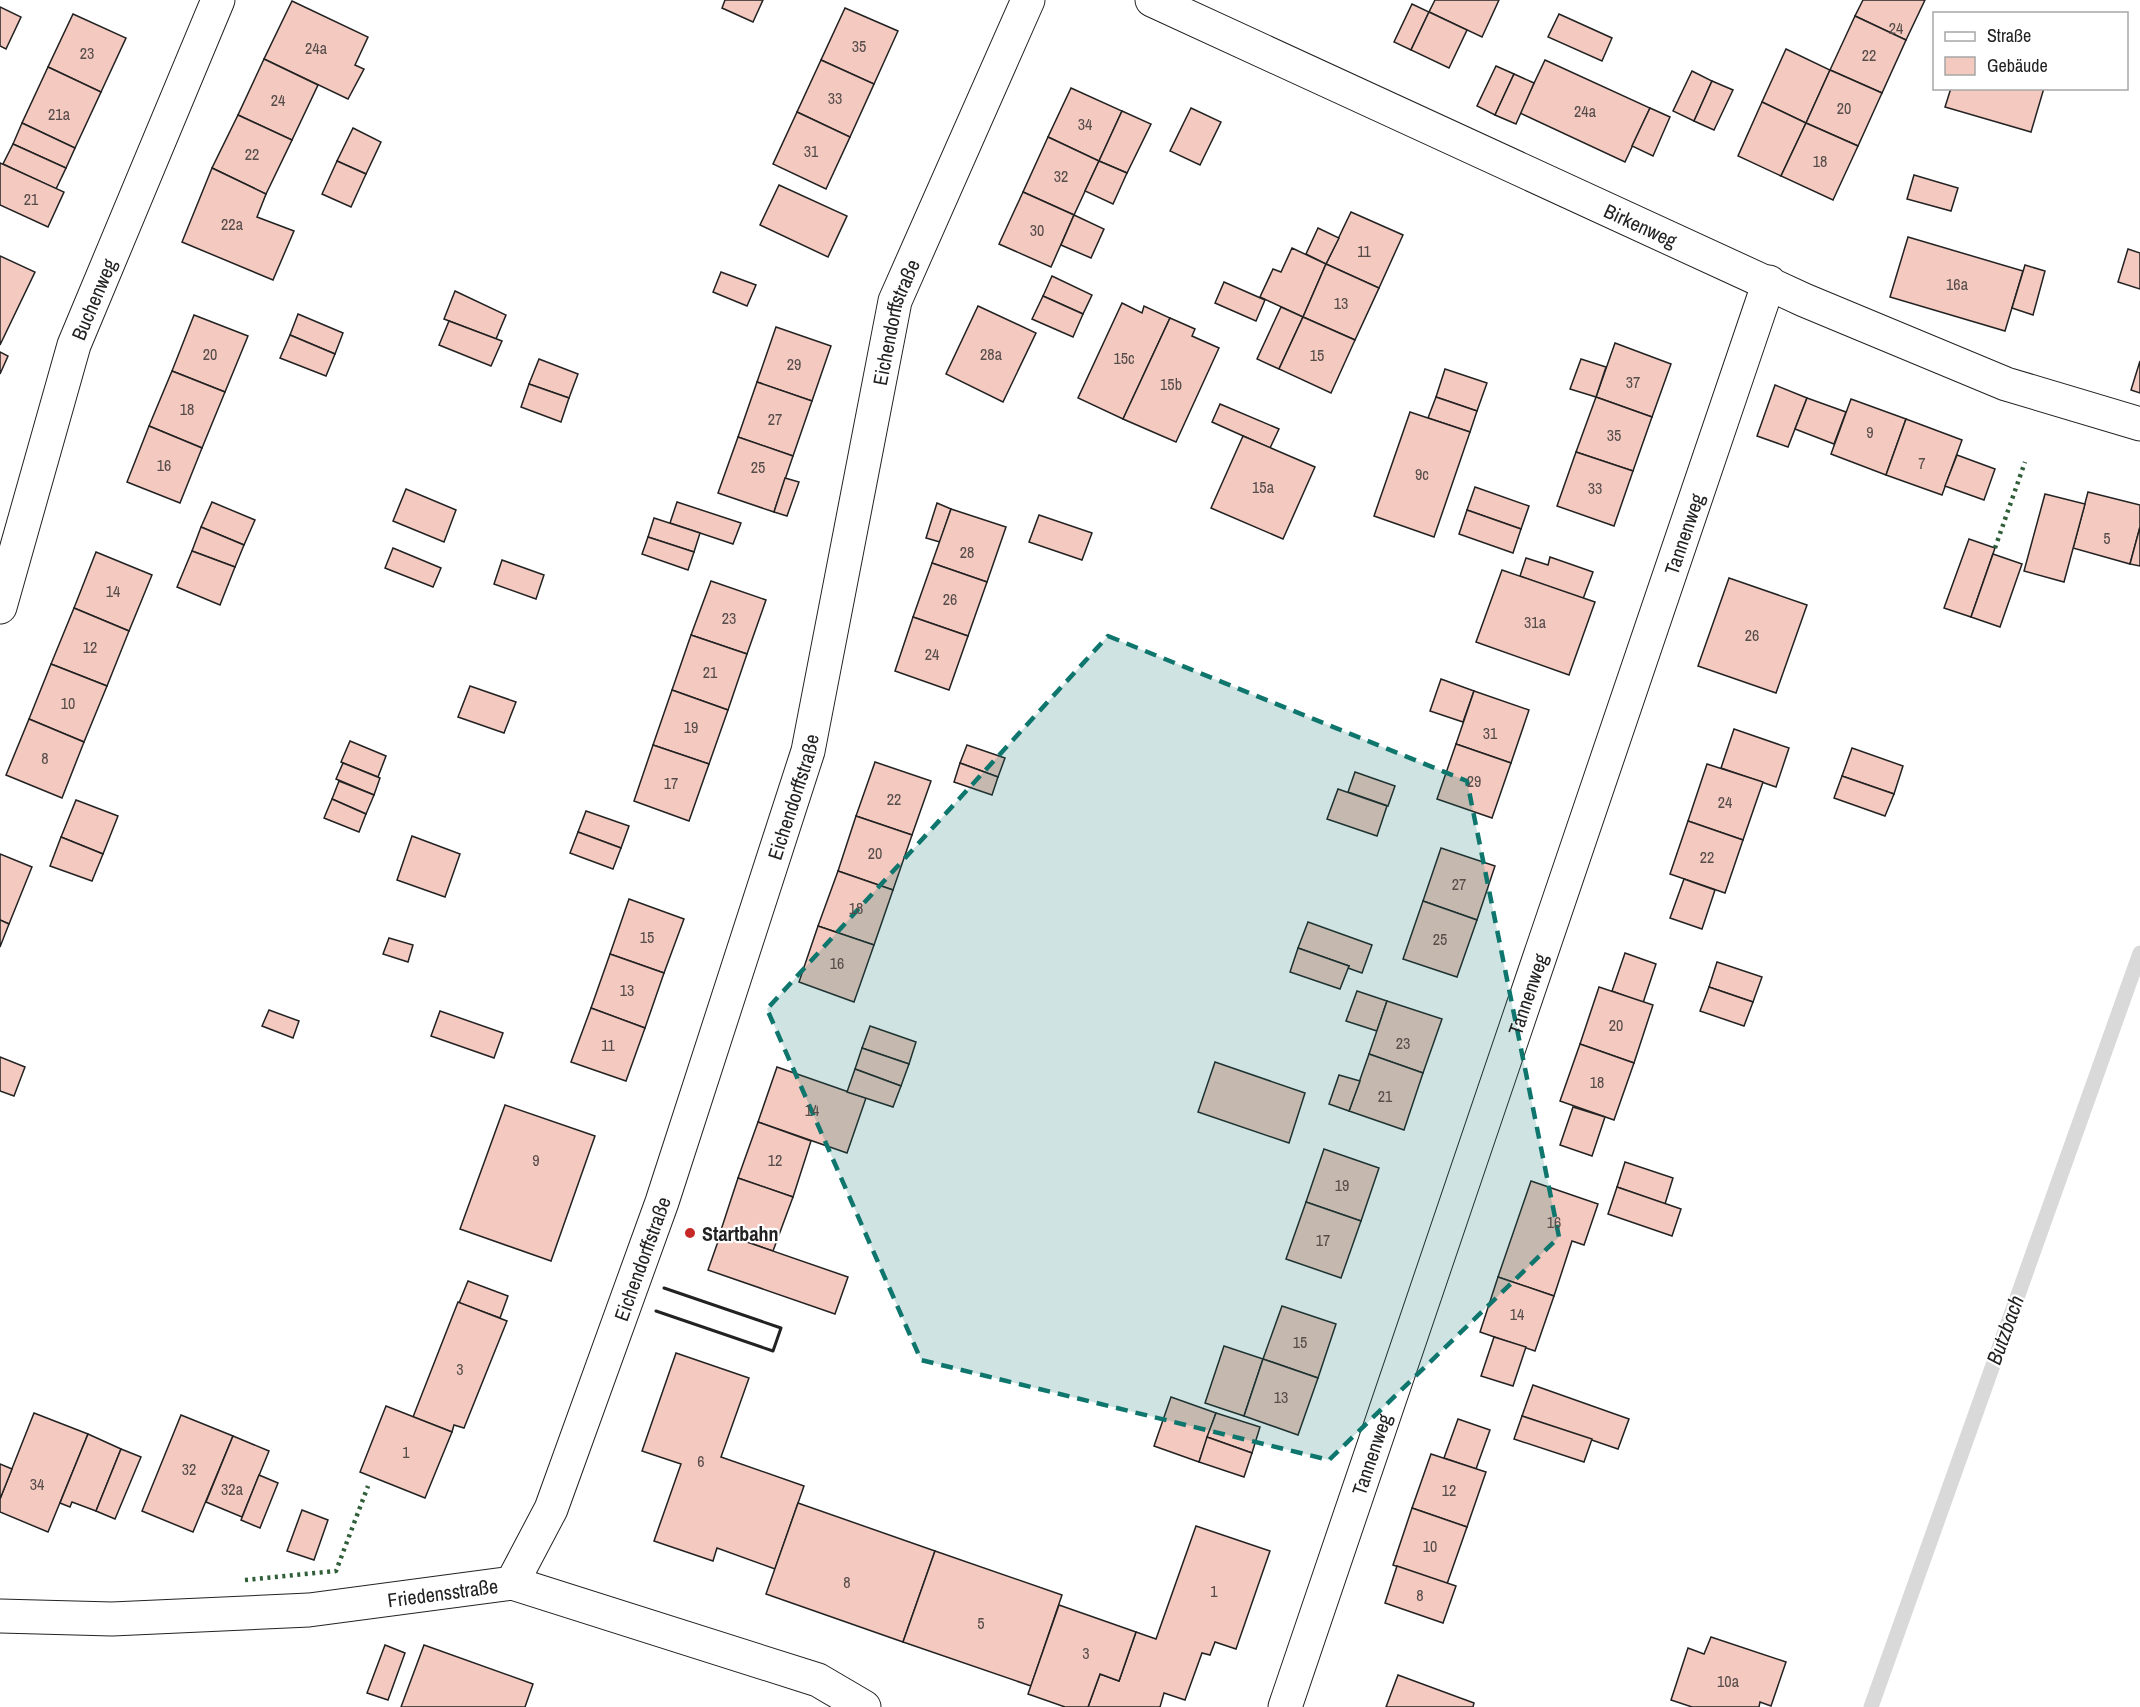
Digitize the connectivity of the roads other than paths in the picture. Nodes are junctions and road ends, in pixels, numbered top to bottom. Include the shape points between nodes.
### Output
1 (218, 0) edge
2 (1028, 0) edge
3 (1152, 0) edge
4 (1769, 282) junction
5 (2140, 424) edge
6 (0, 607) edge
7 (512, 1583) junction
8 (0, 1616) edge
9 (864, 1707) edge
10 (1285, 1707) edge

1 - 6 street, Buchenweg via 74,345
2 - 7 street, Eichendorffstraße via 895,302 808,751 662,1202 551,1509
3 - 4 street, Birkenweg
4 - 5 street, Birkenweg via 2006,384
4 - 10 street, Tannenweg
7 - 8 street, Friedensstraße via 309,1610 112,1619
7 - 9 street, Friedensstraße via 818,1680

